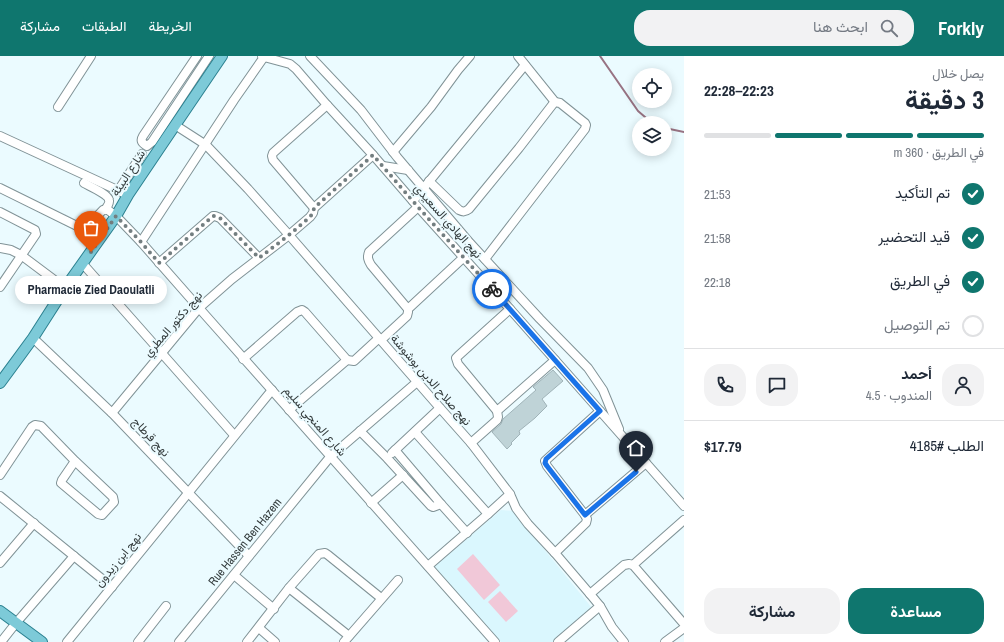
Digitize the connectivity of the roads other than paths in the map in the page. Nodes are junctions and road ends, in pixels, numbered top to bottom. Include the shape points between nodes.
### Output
1 (92, 56) edge
2 (197, 56) edge
3 (209, 56) edge
4 (222, 56) edge
5 (310, 56) edge
6 (470, 56) edge
7 (518, 56) edge
8 (263, 57) edge
9 (525, 65) junction
10 (555, 102) junction
11 (327, 105) junction
12 (58, 106) dead end
13 (175, 125) junction
14 (0, 136) edge
15 (206, 145) junction
16 (393, 152) junction
17 (142, 154) dead end
18 (373, 155) junction
19 (383, 166) junction
20 (408, 170) junction
21 (429, 181) junction
22 (84, 183) dead end
23 (0, 188) edge
24 (423, 188) junction
25 (118, 191) junction
26 (128, 195) junction
27 (416, 204) junction
28 (314, 208) junction
29 (105, 210) junction
30 (0, 212) edge
31 (116, 216) junction
32 (289, 235) junction
33 (141, 242) junction
34 (0, 248) edge
35 (22, 255) junction
36 (259, 258) junction
37 (464, 258) junction
38 (485, 259) junction
39 (159, 263) junction
40 (83, 264) junction
41 (0, 287) edge
42 (66, 288) junction
43 (199, 308) junction
44 (408, 309) junction
45 (510, 309) junction
46 (33, 338) junction
47 (380, 339) junction
48 (162, 354) junction
49 (243, 358) junction
50 (347, 360) junction
51 (555, 360) junction
52 (417, 382) junction
53 (0, 383) edge
54 (272, 390) junction
55 (440, 408) junction
56 (290, 410) junction
57 (497, 411) junction
58 (600, 411) junction
59 (112, 413) junction
60 (360, 431) junction
61 (415, 432) junction
62 (234, 435) junction
63 (621, 435) junction
64 (471, 443) junction
65 (395, 450) junction
66 (330, 457) junction
67 (387, 458) junction
68 (75, 461) junction
69 (646, 463) junction
70 (0, 475) edge
71 (403, 475) junction
72 (188, 493) junction
73 (510, 494) junction
74 (0, 496) edge
75 (371, 503) junction
76 (441, 504) junction
77 (684, 506) edge
78 (488, 514) junction
79 (585, 515) junction
80 (684, 520) edge
81 (34, 523) junction
82 (467, 533) junction
83 (555, 553) junction
84 (74, 556) junction
85 (249, 556) junction
86 (0, 563) edge
87 (633, 565) junction
88 (428, 566) junction
89 (234, 575) junction
90 (398, 580) dead end
91 (112, 587) junction
92 (290, 588) junction
93 (590, 594) junction
94 (381, 598) junction
95 (166, 606) dead end
96 (600, 606) junction
97 (274, 609) junction
98 (0, 611) edge
99 (16, 623) junction
100 (684, 624) edge
101 (259, 628) junction
102 (684, 628) edge
103 (347, 639) edge
104 (1, 642) edge
105 (42, 642) edge
106 (67, 642) edge
107 (138, 642) edge
108 (179, 642) edge
109 (247, 642) edge
110 (275, 642) edge
111 (495, 642) edge
112 (558, 642) edge
113 (624, 642) edge
114 (665, 642) edge

1 - 12 street
2 - 3 street via 141,139 147,146
4 - 13 main road, شارع البيئة
5 - 16 street via 361,110
6 - 16 street
7 - 9 street
8 - 11 street, نهج الهادي السعيدي via 293,66
8 - 15 street, نهج الهادي السعيدي
9 - 10 street
9 - 21 street
10 - 21 street via 466,211 459,210
10 - 38 street via 560,103 585,124 585,129
11 - 18 street, نهج الهادي السعيدي
11 - 28 street via 272,156
13 - 15 street, نهج صلاح الدين بوشوشة
13 - 26 main road, شارع البيئة
14 - 25 street
15 - 32 street, نهج صلاح الدين بوشوشة
15 - 33 street, نهج الهادي السعيدي
16 - 20 street
17 - 25 street
18 - 19 street, نهج الهادي السعيدي
18 - 28 street, نهج دكتور المطري
19 - 20 street
19 - 27 street, نهج الهادي السعيدي
20 - 24 street
21 - 24 street
22 - 29 street via 106,196 109,203
23 - 29 street via 79,227 89,225
24 - 27 street
24 - 38 street
25 - 26 street
26 - 31 main road, شارع البيئة
27 - 37 street, نهج الهادي السعيدي
27 - 44 street via 368,256 371,265
28 - 32 street, نهج دكتور المطري via 310,217
29 - 31 street, شارع المنجي سليم
30 - 35 street via 35,230 36,236
31 - 33 street, شارع المنجي سليم
31 - 40 main road, شارع البيئة
32 - 36 street, نهج دكتور المطري
32 - 47 street, نهج صلاح الدين بوشوشة
33 - 39 street, شارع المنجي سليم
34 - 35 street
35 - 41 street
35 - 42 street
36 - 39 street via 220,218 213,216
36 - 43 street, نهج دكتور المطري
37 - 44 street
37 - 45 street, نهج الهادي السعيدي
38 - 63 street via 588,368 603,390
39 - 43 street, شارع المنجي سليم
40 - 42 main road, شارع البيئة
40 - 48 street
42 - 46 main road, شارع البيئة
43 - 48 street, نهج دكتور المطري
43 - 49 street, شارع المنجي سليم
44 - 47 street via 407,316
45 - 51 street, نهج الهادي السعيدي
45 - 57 street via 456,358 458,364
46 - 53 main road, شارع البيئة
46 - 59 street, نهج قرطاج
47 - 50 street via 354,361
47 - 52 street, نهج صلاح الدين بوشوشة
48 - 59 street, نهج دكتور المطري
48 - 62 street
49 - 50 street via 302,310
49 - 54 street, شارع المنجي سليم
50 - 56 street
51 - 57 street
51 - 58 street, نهج الهادي السعيدي
52 - 55 street, نهج صلاح الدين بوشوشة
52 - 60 street, Rue Hassen Ben Hazem
54 - 56 street, شارع المنجي سليم
54 - 62 street, نهج ابن زيدون
55 - 61 street
55 - 64 street, نهج صلاح الدين بوشوشة
56 - 66 street, شارع المنجي سليم
57 - 64 street via 497,420
58 - 63 street, نهج الهادي السعيدي
58 - 79 street via 545,461
59 - 72 street, نهج قرطاج
60 - 66 street, Rue Hassen Ben Hazem
60 - 67 street
61 - 65 street
61 - 78 street
62 - 72 street, نهج ابن زيدون
63 - 69 street, نهج الهادي السعيدي
64 - 73 street, نهج صلاح الدين بوشوشة
65 - 67 street
65 - 76 street
66 - 75 street, شارع المنجي سليم
66 - 85 street, Rue Hassen Ben Hazem
67 - 71 street
68 - 68 street via 113,497 114,502 102,515 62,483
68 - 70 street via 41,426 35,425
69 - 77 street, نهج الهادي السعيدي
69 - 79 street
71 - 75 street
71 - 76 street via 431,506
72 - 85 street, نهج قرطاج
72 - 91 street, نهج ابن زيدون
73 - 78 street
73 - 83 street, نهج صلاح الدين بوشوشة via 516,508 528,524
74 - 81 street
75 - 88 street, شارع المنجي سليم
76 - 82 street
78 - 82 street
79 - 83 street via 586,523
80 - 87 street
81 - 84 street
81 - 86 street
82 - 88 street
83 - 93 street, نهج صلاح الدين بوشوشة
84 - 91 street
84 - 99 street
85 - 89 street, Rue Hassen Ben Hazem
87 - 93 street via 625,564
87 - 100 street
88 - 111 street, شارع المنجي سليم
89 - 97 street
89 - 108 street, Rue Hassen Ben Hazem
90 - 94 street
91 - 106 street, نهج ابن زيدون
92 - 94 street via 319,554 325,553
92 - 97 street
92 - 103 street
93 - 96 street, نهج صلاح الدين بوشوشة
94 - 103 street
95 - 107 street
96 - 112 street
96 - 113 street, نهج صلاح الدين بوشوشة
97 - 101 street
98 - 99 main road
99 - 104 street
99 - 105 main road
101 - 109 street
101 - 110 street
102 - 114 street

